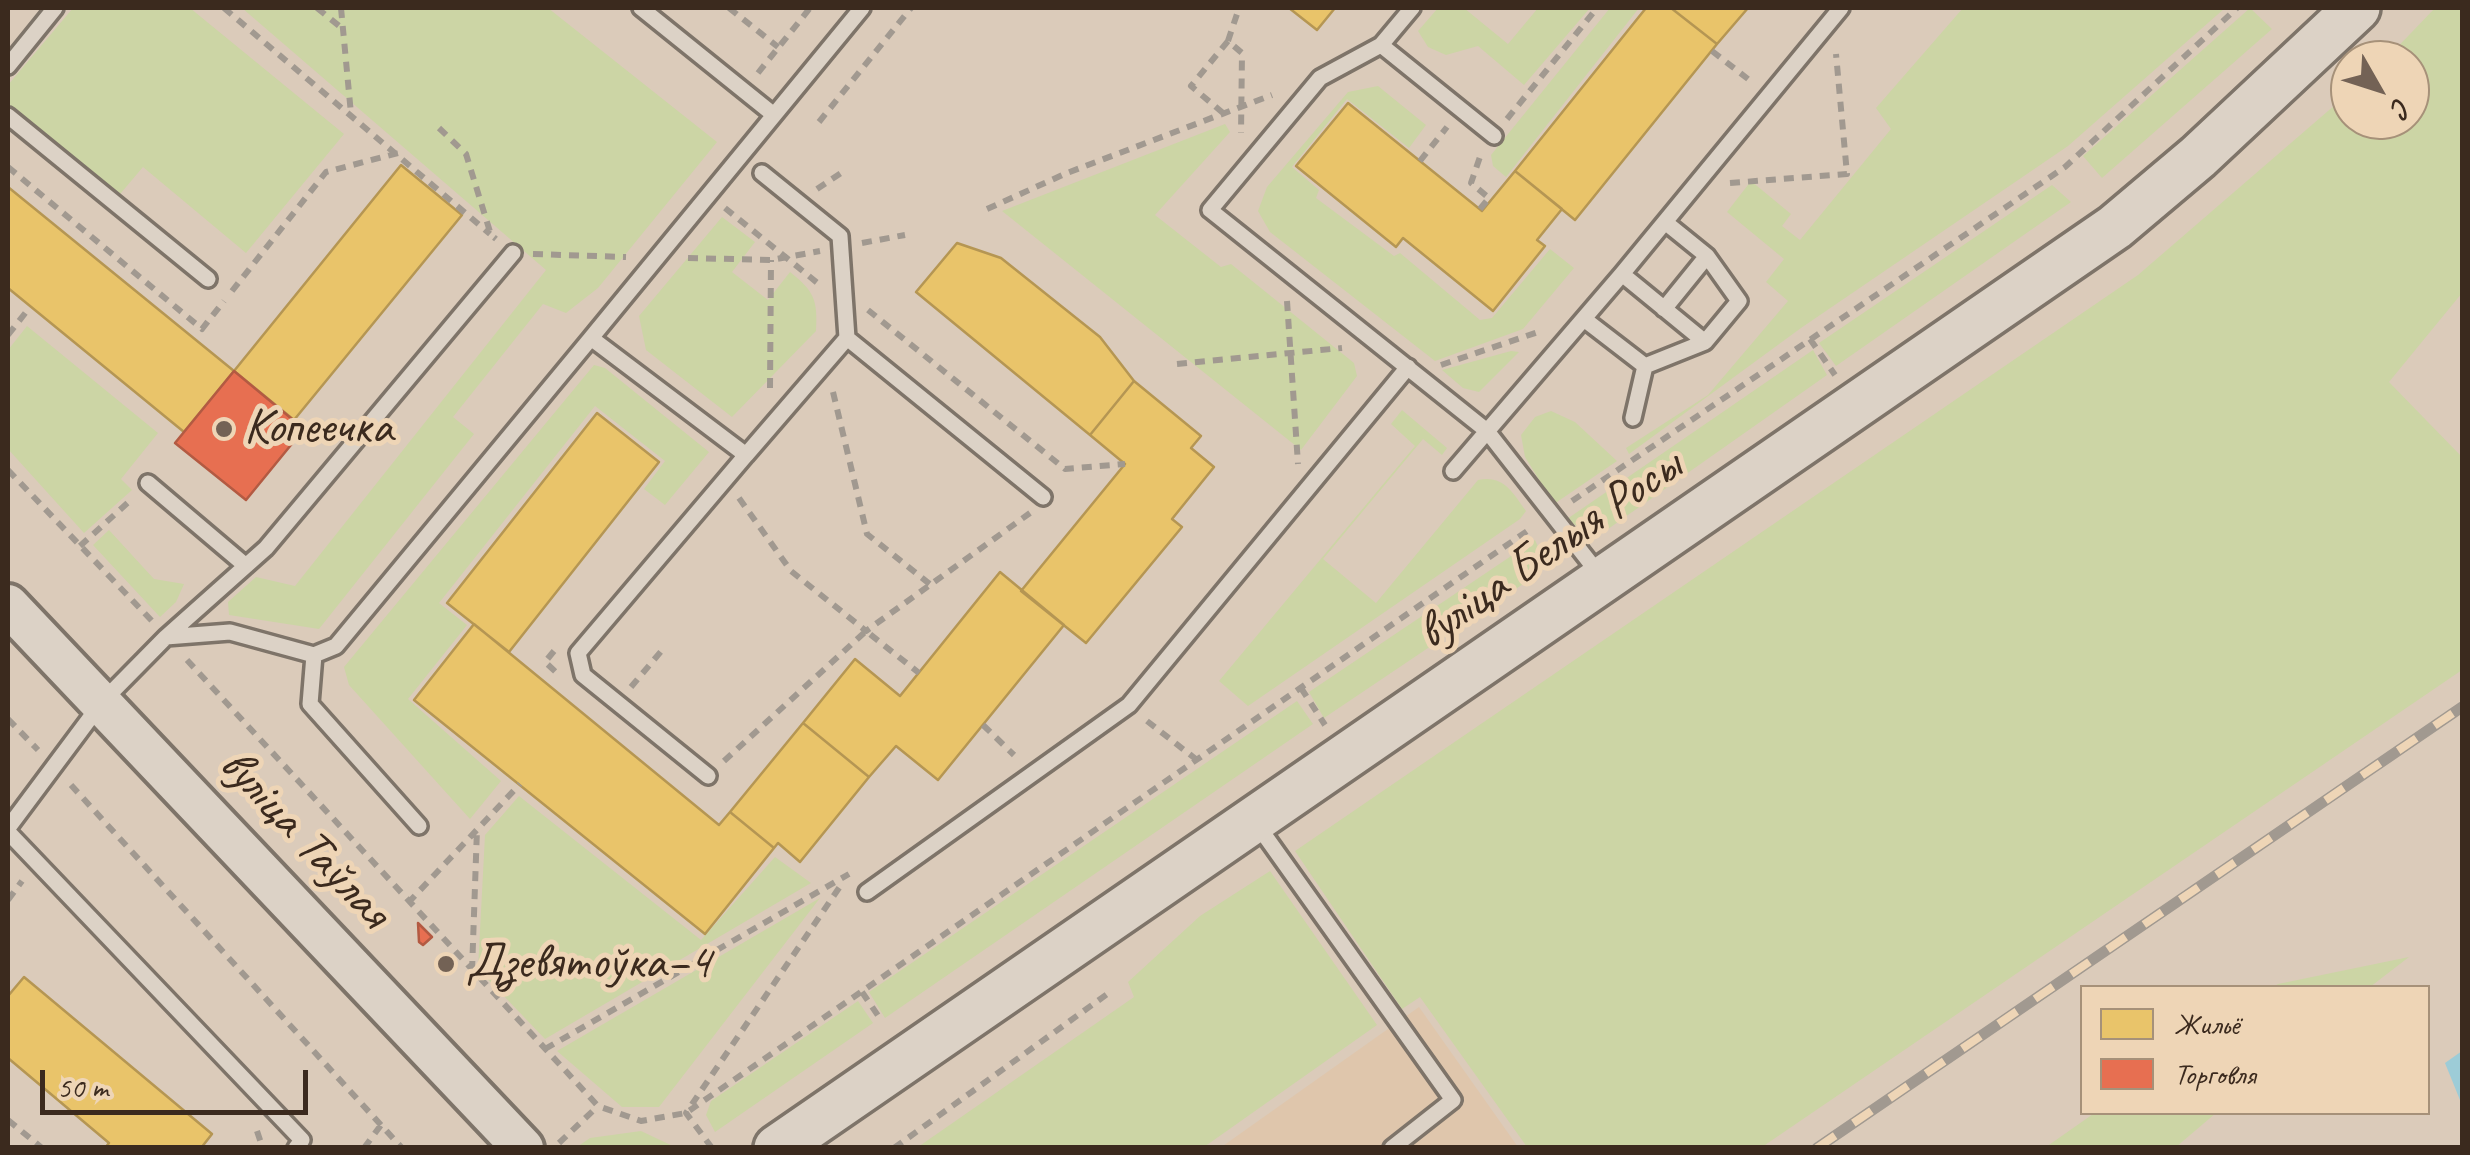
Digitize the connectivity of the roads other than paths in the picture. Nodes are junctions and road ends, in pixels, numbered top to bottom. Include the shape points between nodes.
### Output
1 (55, 8) edge
2 (641, 8) edge
3 (862, 8) edge
4 (1412, 8) edge
5 (2357, 8) edge
6 (1837, 13) edge
7 (1382, 45) junction
8 (8, 66) edge
9 (774, 115) junction
10 (8, 116) edge
11 (1494, 136) road end
12 (762, 173) dead end
13 (1665, 222) junction
14 (513, 254) road end
15 (1707, 256) junction
16 (1622, 274) junction
17 (208, 279) dead end
18 (1664, 308) junction
19 (1584, 319) junction
20 (591, 338) junction
21 (847, 338) junction
22 (1705, 342) junction
23 (1645, 366) junction
24 (1408, 367) junction
25 (1633, 418) dead end
26 (1487, 431) junction
27 (746, 455) junction
28 (1452, 470) dead end
29 (148, 483) road end
30 (1043, 497) road end
31 (246, 566) junction
32 (1603, 580) junction
33 (8, 604) edge
34 (166, 637) junction
35 (314, 655) junction
36 (102, 702) junction
37 (708, 776) road end
38 (1254, 819) junction
39 (419, 826) dead end
40 (8, 830) edge
41 (868, 892) dead end
42 (296, 1148) edge
43 (522, 1148) edge
44 (777, 1148) edge
45 (1392, 1148) edge

1 - 8 lane
2 - 9 lane
3 - 9 lane
4 - 7 lane
5 - 32 main road, вуліца Белыя Росы via 2115,227
6 - 13 lane
7 - 11 lane
7 - 24 lane via 1320,78 1210,210
9 - 20 lane
10 - 17 lane
12 - 21 lane via 840,236
13 - 15 lane
13 - 16 lane
14 - 31 lane
15 - 18 lane
15 - 22 lane via 1739,301
16 - 18 lane
16 - 19 lane
18 - 22 lane
19 - 23 lane
19 - 26 lane
20 - 27 lane
20 - 35 lane via 336,646
21 - 27 lane
21 - 30 lane
22 - 23 lane
23 - 25 lane
24 - 26 lane
24 - 41 lane via 1128,706
26 - 28 lane
26 - 32 lane
27 - 37 lane via 578,653 583,675
29 - 31 lane
31 - 34 lane
32 - 38 main road, вуліца Белыя Росы
33 - 36 street, вуліца Таўлая
34 - 35 lane via 230,632
34 - 36 lane
35 - 39 lane via 310,704
36 - 40 lane
36 - 43 street, вуліца Таўлая
38 - 44 main road, вуліца Белыя Росы
38 - 45 lane via 1453,1100
40 - 42 lane via 302,1140

